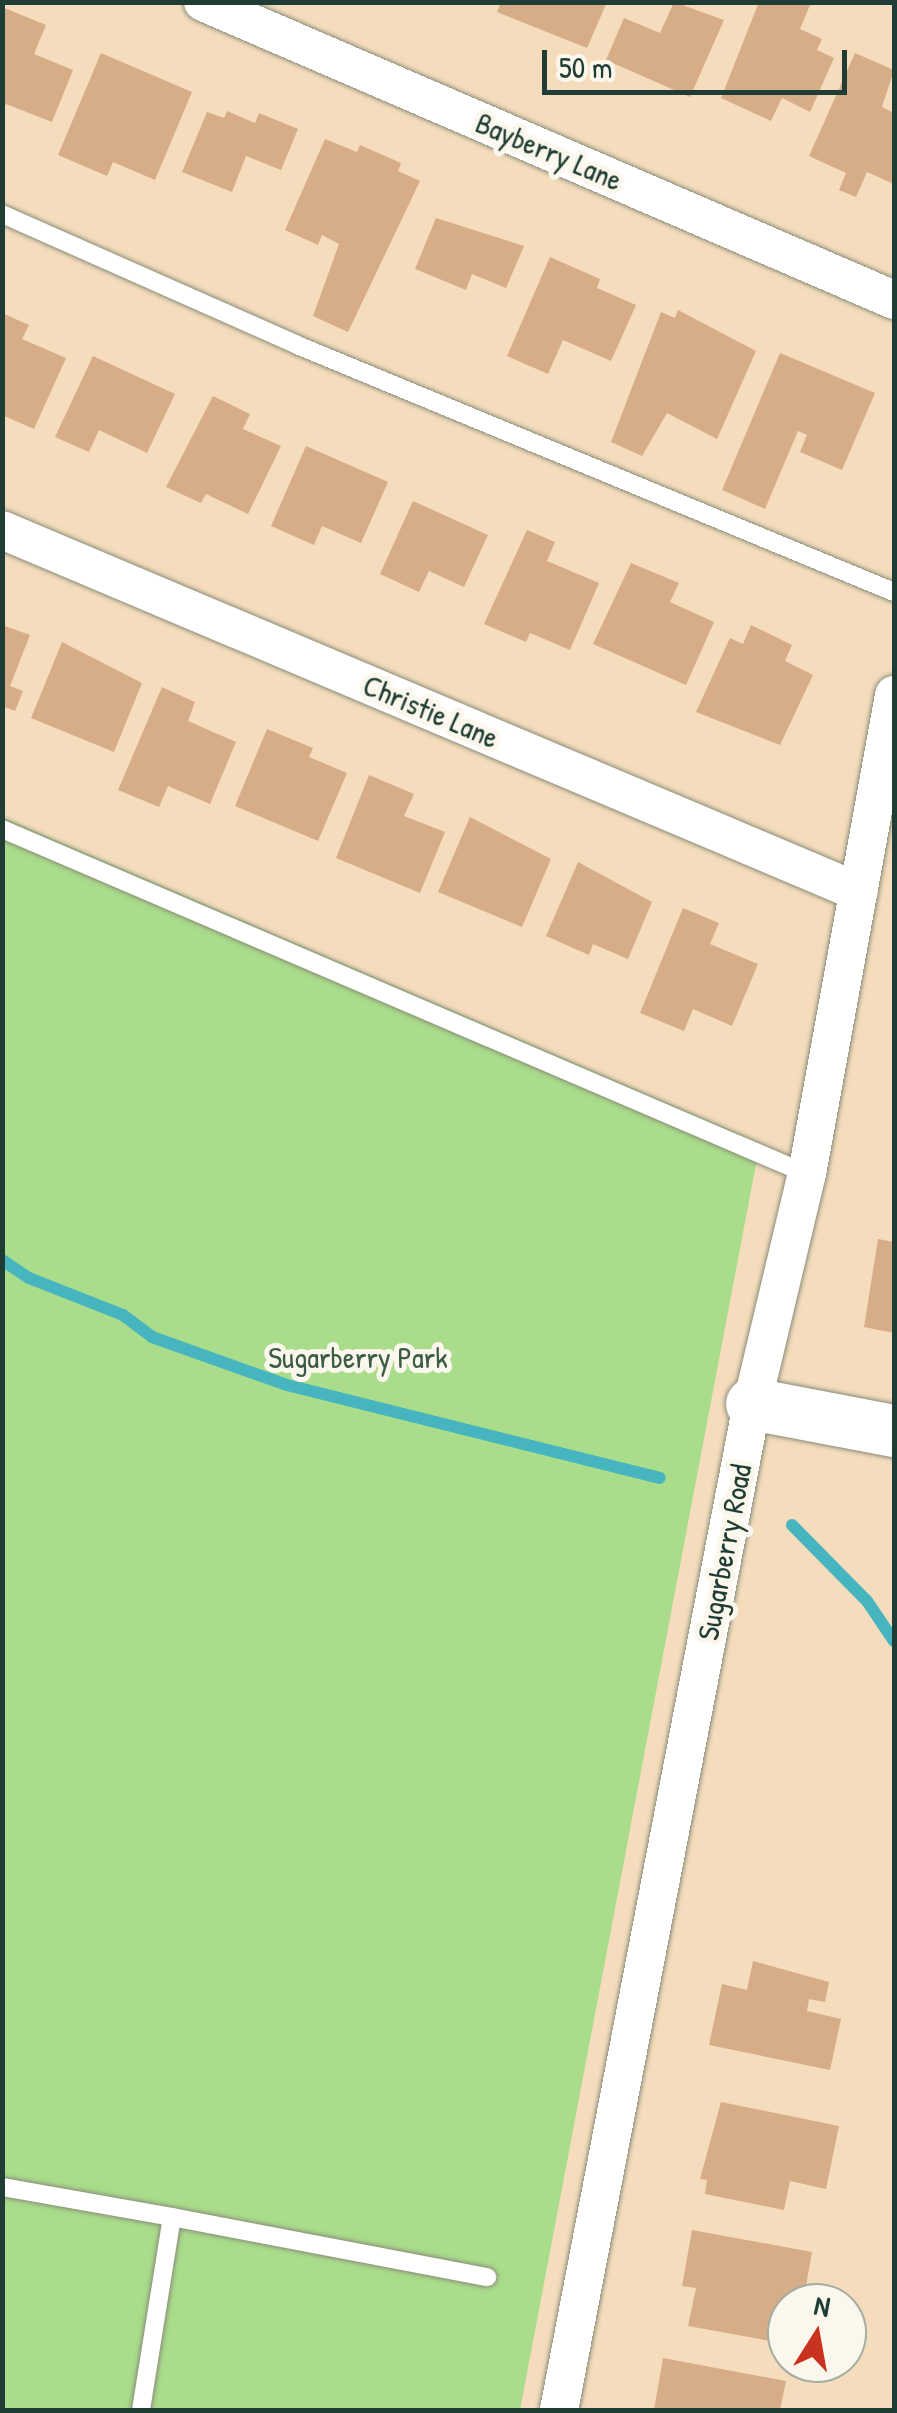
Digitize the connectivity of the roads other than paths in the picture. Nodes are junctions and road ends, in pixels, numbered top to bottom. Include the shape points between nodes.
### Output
1 (203, 2) edge
2 (2, 214) edge
3 (894, 300) edge
4 (2, 530) edge
5 (894, 592) edge
6 (894, 695) edge
7 (2, 829) edge
8 (858, 892) junction
9 (806, 1174) junction
10 (752, 1404) junction
11 (894, 1431) edge
12 (2, 2187) edge
13 (172, 2217) junction
14 (486, 2277) dead end
15 (142, 2410) edge
16 (560, 2410) edge

1 - 3 street, Bayberry Lane
2 - 5 lane via 298,345
4 - 8 street, Christie Lane
6 - 8 street, Sugarberry Road
7 - 9 lane
8 - 9 street, Sugarberry Road
9 - 10 street, Sugarberry Road
10 - 11 street
10 - 16 street, Sugarberry Road
12 - 13 lane
13 - 14 lane
13 - 15 lane

